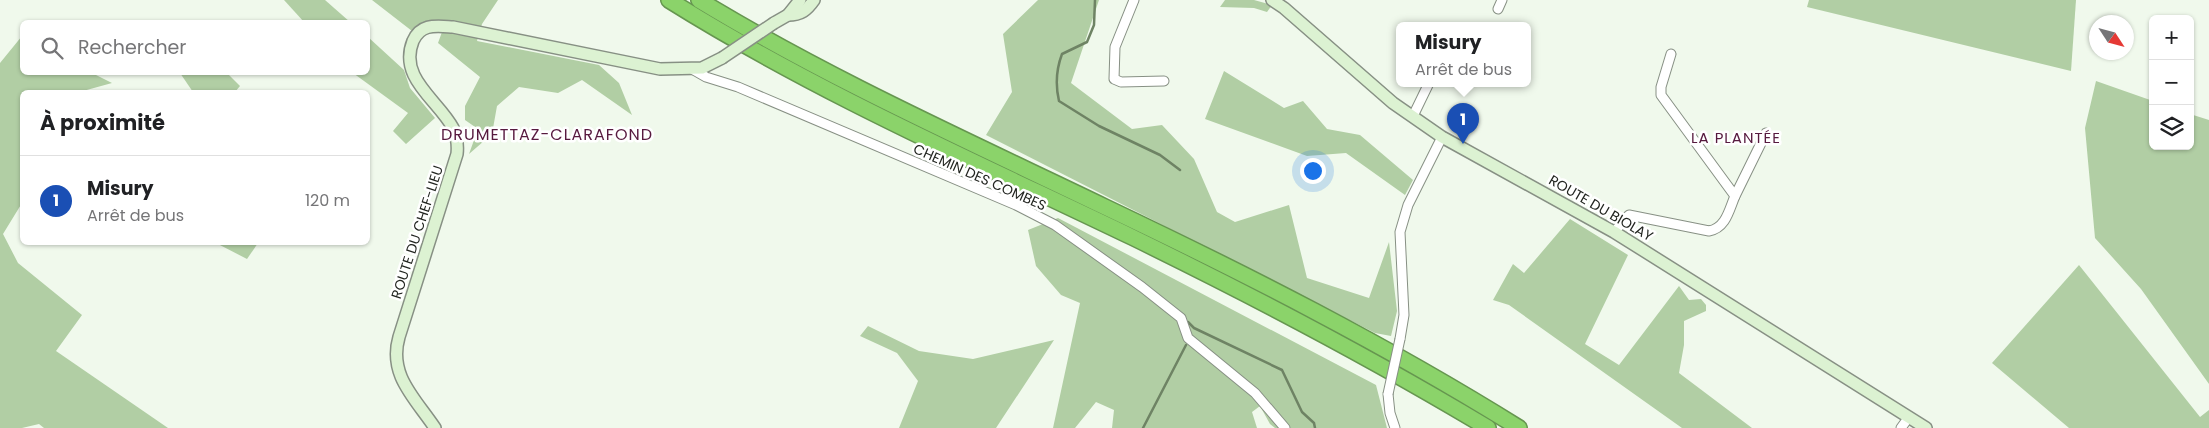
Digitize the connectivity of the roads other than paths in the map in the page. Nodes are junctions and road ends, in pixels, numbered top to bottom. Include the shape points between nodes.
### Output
1 (668, 0) edge
2 (699, 0) edge
3 (800, 0) edge
4 (814, 0) edge
5 (1134, 0) edge
6 (1272, 0) edge
7 (1502, 0) edge
8 (1498, 9) dead end
9 (788, 14) junction
10 (1671, 54) dead end
11 (691, 68) junction
12 (1164, 81) dead end
13 (1427, 87) edge
14 (1413, 116) junction
15 (1766, 133) dead end
16 (1442, 136) junction
17 (1735, 196) junction
18 (1614, 232) junction
19 (1909, 416) junction
20 (435, 428) edge
21 (1285, 428) edge
22 (1395, 428) edge
23 (1488, 428) edge
24 (1519, 428) edge
25 (1900, 428) edge
26 (1926, 428) edge

1 - 23 highway via 837,95 1134,238 1311,328
2 - 24 highway via 890,104 1106,207 1314,312
3 - 9 main road
4 - 9 main road via 797,15
5 - 12 street via 1115,47 1114,79 1121,82
6 - 14 main road, ROUTE DU BIOLAY via 1393,103
7 - 8 street
9 - 11 main road, ROUTE DU CHEF-LIEU, bridge via 722,58 702,68
10 - 17 street via 1661,95
11 - 20 main road, ROUTE DU CHEF-LIEU via 668,70 628,64 441,26 425,27 415,36 410,55 411,70 452,127 458,147 395,352 396,366 403,382
11 - 21 street, CHEMIN DES COMBES via 1016,205 1055,225 1181,318 1188,338 1255,392
13 - 14 street
14 - 16 main road, ROUTE DU BIOLAY
15 - 17 street
16 - 18 main road, ROUTE DU BIOLAY
16 - 22 street, bridge via 1408,204 1400,232 1404,315 1388,394
17 - 18 street via 1720,228 1714,230 1629,215
18 - 19 main road, ROUTE DU BIOLAY
19 - 25 street
19 - 26 main road, ROUTE DU BIOLAY

